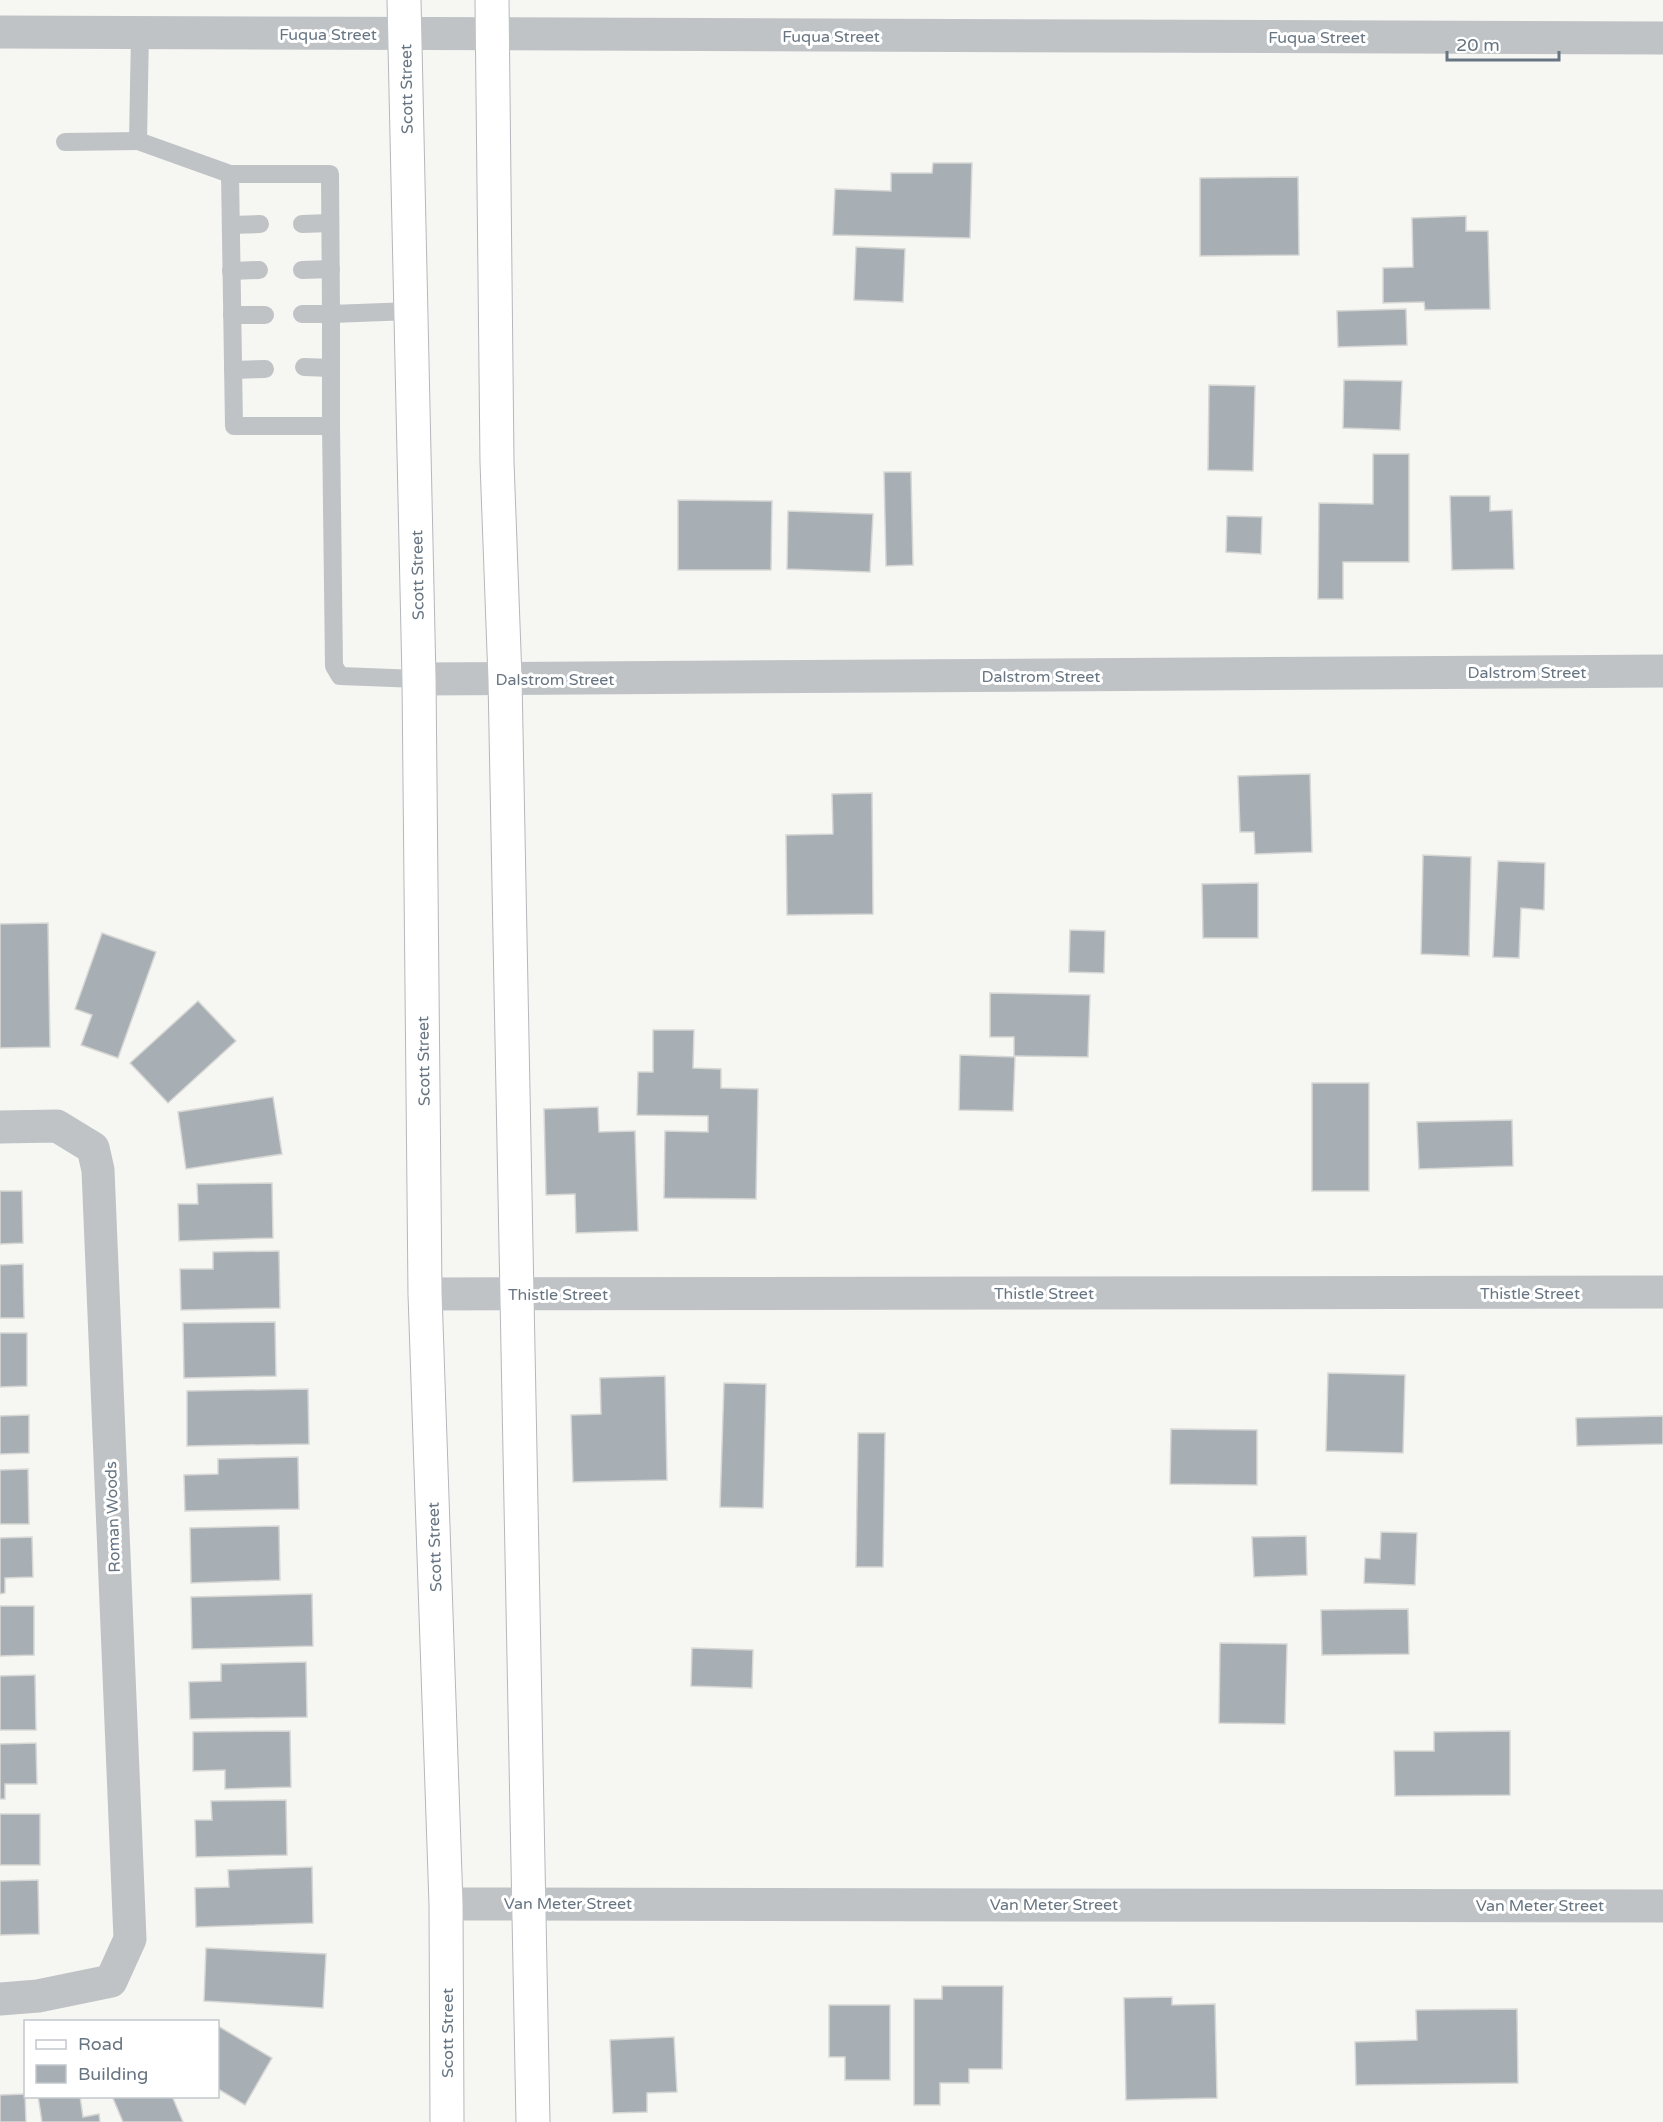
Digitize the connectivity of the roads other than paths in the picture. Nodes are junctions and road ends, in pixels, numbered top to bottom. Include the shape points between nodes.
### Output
1 (404, 0) edge
2 (492, 0) edge
3 (0, 32) edge
4 (141, 33) junction
5 (405, 34) junction
6 (493, 35) junction
7 (1663, 38) edge
8 (138, 141) junction
9 (65, 142) dead end
10 (230, 174) junction
11 (330, 223) junction
12 (260, 224) dead end
13 (302, 224) dead end
14 (231, 225) junction
15 (331, 269) junction
16 (259, 270) dead end
17 (302, 270) dead end
18 (231, 271) junction
19 (411, 311) junction
20 (302, 314) dead end
21 (331, 314) junction
22 (232, 315) junction
23 (265, 315) dead end
24 (304, 367) dead end
25 (331, 368) junction
26 (265, 369) dead end
27 (232, 370) junction
28 (331, 426) junction
29 (1663, 671) edge
30 (419, 679) junction
31 (505, 680) junction
32 (0, 1127) edge
33 (1663, 1293) edge
34 (425, 1294) junction
35 (517, 1294) junction
36 (528, 1903) junction
37 (446, 1904) junction
38 (1663, 1906) edge
39 (0, 1999) edge
40 (447, 2122) edge
41 (533, 2122) edge

1 - 5 main road, Scott Street
2 - 6 main road
3 - 4 street, Fuqua Street
4 - 5 street, Fuqua Street
4 - 8 lane
5 - 6 street, Fuqua Street
5 - 19 main road, Scott Street
6 - 7 street, Fuqua Street
6 - 31 main road via 497,462
8 - 9 lane
8 - 10 lane
10 - 11 lane via 330,174
10 - 14 lane
11 - 13 lane
11 - 15 lane
12 - 14 lane
14 - 18 lane
15 - 17 lane
15 - 21 lane
16 - 18 lane
18 - 22 lane
19 - 21 lane
19 - 30 main road, Scott Street
20 - 21 lane
21 - 25 lane
22 - 23 lane
22 - 27 lane
24 - 25 lane
25 - 28 lane
26 - 27 lane
27 - 28 lane via 234,426
28 - 30 lane via 334,666 340,676
29 - 31 street, Dalstrom Street
30 - 31 street, Dalstrom Street
30 - 34 main road, Scott Street
31 - 35 main road
32 - 39 street, Roman Woods via 57,1126 93,1148 98,1170 130,1939 111,1981 38,1996
33 - 35 street, Thistle Street
34 - 35 street, Thistle Street
34 - 37 main road, Scott Street
35 - 36 main road
36 - 37 street, Van Meter Street
36 - 38 street, Van Meter Street
36 - 41 main road
37 - 40 main road, Scott Street

